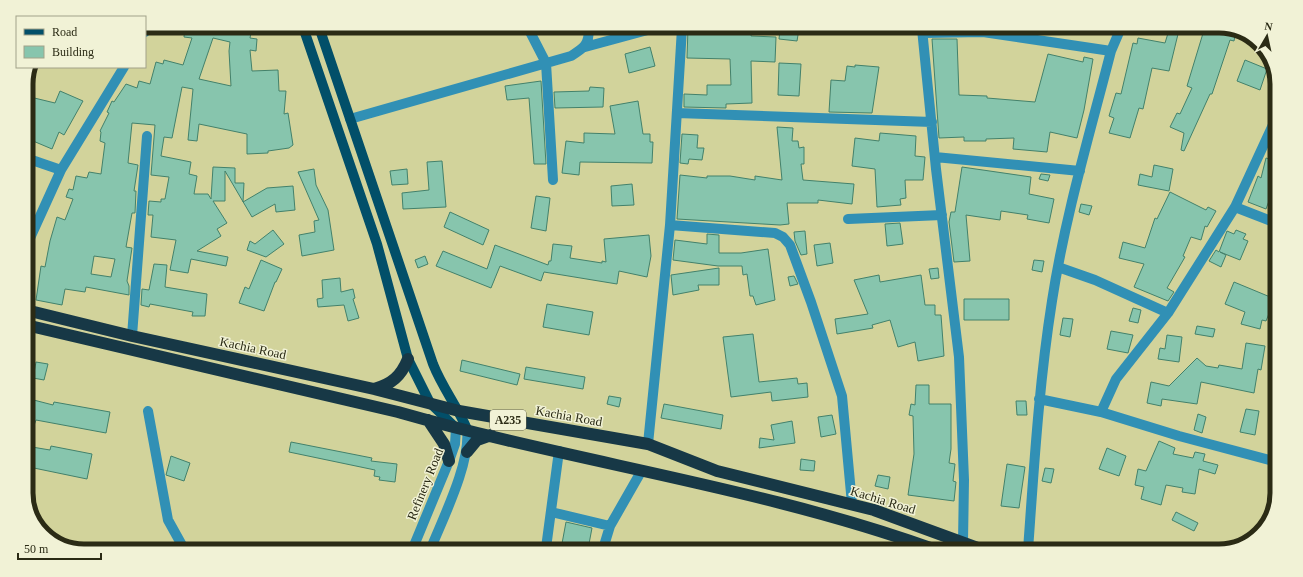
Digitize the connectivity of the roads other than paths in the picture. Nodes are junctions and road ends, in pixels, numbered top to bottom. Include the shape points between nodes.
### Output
1 (305, 33) edge
2 (321, 33) edge
3 (530, 33) edge
4 (589, 33) edge
5 (637, 33) edge
6 (682, 33) edge
7 (923, 33) edge
8 (990, 33) edge
9 (1119, 33) edge
10 (585, 47) junction
11 (1111, 51) junction
12 (546, 64) junction
13 (123, 68) edge
14 (677, 113) junction
15 (350, 119) junction
16 (932, 122) junction
17 (1270, 129) edge
18 (147, 136) dead end
19 (935, 157) junction
20 (33, 160) edge
21 (61, 170) junction
22 (1080, 171) junction
23 (553, 180) dead end
24 (1235, 207) junction
25 (942, 215) junction
26 (848, 219) dead end
27 (1270, 221) edge
28 (670, 225) junction
29 (33, 232) edge
30 (1058, 267) junction
31 (33, 312) edge
32 (1168, 313) junction
33 (33, 327) edge
34 (132, 336) junction
35 (408, 359) junction
36 (374, 389) junction
37 (400, 395) junction
38 (1039, 399) junction
39 (430, 403) junction
40 (148, 411) dead end
41 (459, 411) junction
42 (398, 412) junction
43 (1101, 412) junction
44 (428, 420) junction
45 (462, 428) junction
46 (491, 435) junction
47 (648, 444) junction
48 (559, 451) junction
49 (467, 452) junction
50 (1270, 460) edge
51 (449, 461) junction
52 (642, 470) junction
53 (460, 474) junction
54 (438, 488) junction
55 (852, 504) junction
56 (551, 512) junction
57 (610, 526) junction
58 (963, 542) junction
59 (181, 544) edge
60 (415, 544) edge
61 (433, 544) edge
62 (547, 544) edge
63 (604, 544) edge
64 (917, 544) edge
65 (968, 544) edge
66 (1028, 544) edge

1 - 35 main road via 377,244
2 - 15 main road
3 - 12 street
4 - 10 street
5 - 10 street
6 - 14 street
7 - 16 street
8 - 11 street
9 - 11 street
10 - 12 street via 571,56
11 - 22 street
12 - 15 street
12 - 23 street
13 - 21 street
14 - 16 street
14 - 28 street
15 - 41 main road via 438,378
16 - 19 street
17 - 24 street
18 - 34 street
19 - 22 street
19 - 25 street
20 - 21 street
21 - 29 street
22 - 30 street
24 - 27 street
24 - 32 street
25 - 26 street
25 - 58 street via 959,357 964,480
28 - 47 street
28 - 55 street via 775,233 790,245 842,396
30 - 32 street via 1095,280
30 - 38 street
31 - 34 highway, Kachia Road / A235
32 - 43 street via 1116,379
33 - 42 highway, A235
34 - 36 highway, Kachia Road / A235
35 - 36 highway via 403,371 394,381
35 - 39 main road
36 - 37 highway, Kachia Road / A235
37 - 39 highway, Kachia Road / A235
37 - 42 highway via 403,405
38 - 43 street
38 - 66 street
39 - 41 highway, Kachia Road / A235
39 - 45 main road
40 - 59 street via 168,520
41 - 45 main road
41 - 47 highway, Kachia Road / A235
42 - 44 highway, A235
43 - 50 street
44 - 45 highway, A235
44 - 51 highway via 444,444
45 - 46 highway, A235
45 - 49 street
45 - 51 street, Refinery Road
46 - 48 highway, A235
46 - 49 highway via 477,440
47 - 55 highway, Kachia Road / A235 via 717,471
48 - 52 highway, A235
48 - 56 street
49 - 53 street
51 - 54 street, Refinery Road
52 - 57 street
52 - 64 highway, A235 via 791,504
53 - 54 street
53 - 61 street
54 - 60 street, Refinery Road
55 - 58 highway, Kachia Road / A235
56 - 57 street
56 - 62 street
57 - 63 street
58 - 65 highway, Kachia Road / A235

